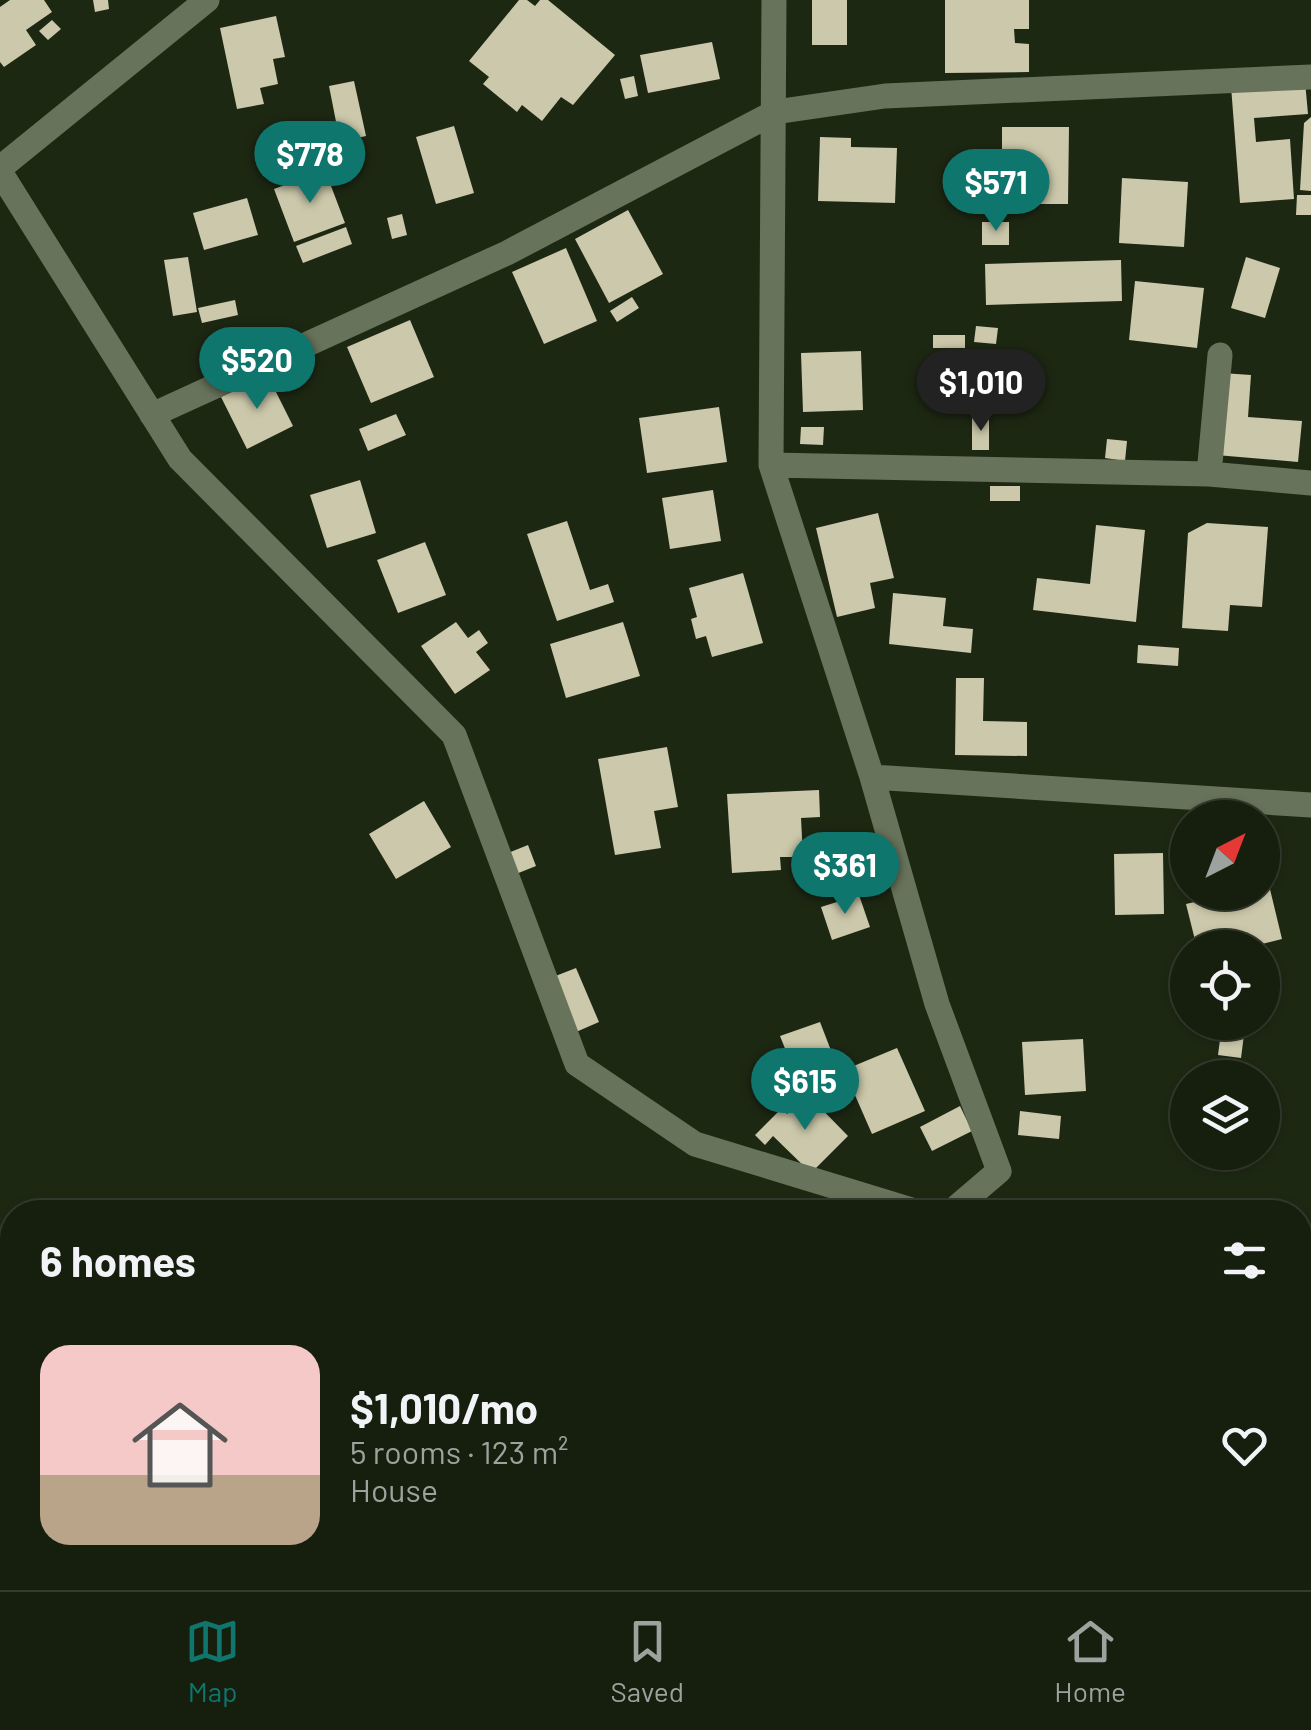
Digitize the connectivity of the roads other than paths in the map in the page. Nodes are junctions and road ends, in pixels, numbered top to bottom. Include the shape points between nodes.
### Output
1 (207, 0) edge
2 (774, 0) edge
3 (1311, 77) edge
4 (775, 112) junction
5 (0, 170) edge
6 (1220, 355) dead end
7 (152, 415) junction
8 (771, 465) junction
9 (1208, 474) junction
10 (1311, 483) edge
11 (872, 778) junction
12 (1311, 805) edge
13 (878, 1200) edge
14 (965, 1200) edge

1 - 5 street
2 - 4 street
3 - 4 street via 885,96
4 - 7 street via 506,252
4 - 8 street
5 - 7 street
6 - 9 street
7 - 13 street via 180,459 454,736 576,1064 694,1144
8 - 9 street
8 - 11 street
9 - 10 street
11 - 12 street
11 - 14 street via 937,1004 999,1171

